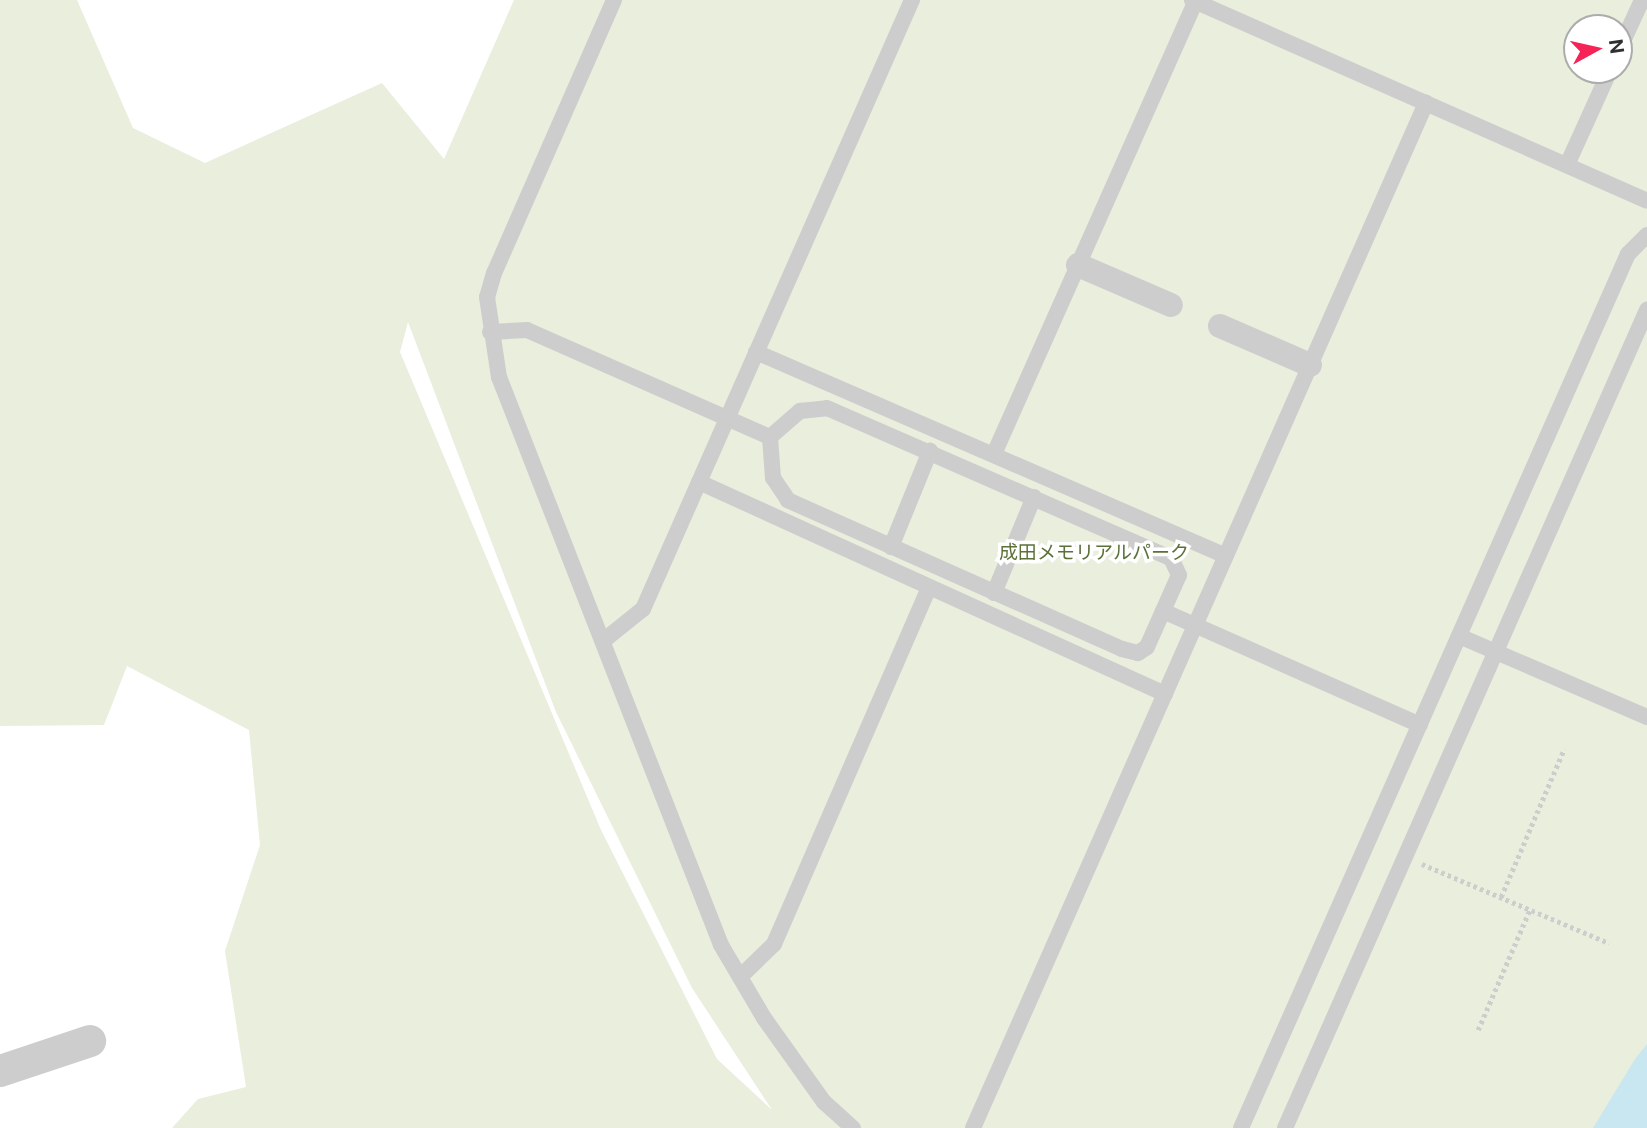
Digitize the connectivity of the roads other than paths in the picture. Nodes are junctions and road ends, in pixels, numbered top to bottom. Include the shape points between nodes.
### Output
1 (614, 0) edge
2 (912, 0) edge
3 (1194, 0) edge
4 (1642, 0) edge
5 (1633, 20) edge
6 (1604, 84) edge
7 (1426, 103) junction
8 (1567, 165) junction
9 (1647, 201) edge
10 (1647, 235) edge
11 (1078, 265) junction
12 (1171, 305) dead end
13 (1647, 310) edge
14 (1220, 326) dead end
15 (490, 332) junction
16 (756, 352) junction
17 (1310, 365) junction
18 (727, 418) junction
19 (770, 437) junction
20 (930, 451) junction
21 (994, 454) junction
22 (699, 482) junction
23 (1034, 497) junction
24 (891, 547) junction
25 (1226, 556) junction
26 (929, 588) junction
27 (994, 593) junction
28 (1163, 611) junction
29 (1195, 626) junction
30 (1459, 636) junction
31 (603, 641) junction
32 (1496, 652) junction
33 (1165, 694) junction
34 (1647, 717) edge
35 (1420, 725) junction
36 (740, 977) junction
37 (90, 1041) dead end
38 (0, 1071) edge
39 (853, 1128) edge
40 (973, 1128) edge
41 (1241, 1128) edge
42 (1285, 1128) edge

1 - 15 lane via 494,273 487,297
2 - 16 lane
3 - 7 lane
3 - 11 lane
4 - 5 lane
6 - 8 lane
7 - 8 lane
7 - 17 lane
8 - 9 lane
10 - 30 lane via 1628,254
11 - 12 street
11 - 21 lane
13 - 32 lane
14 - 17 street
15 - 18 lane via 527,330
15 - 31 lane via 499,377
16 - 18 lane
16 - 21 lane
17 - 25 lane
18 - 19 lane
18 - 22 lane
19 - 20 lane via 800,411 827,408
19 - 24 lane via 773,478 788,500
20 - 23 lane
20 - 24 lane
21 - 25 lane
22 - 26 lane
22 - 31 lane via 643,609
23 - 27 lane
23 - 28 lane via 1171,558 1179,575
24 - 27 lane
25 - 29 lane
26 - 33 lane
26 - 36 lane via 774,944
27 - 28 lane via 1138,653 1147,647
28 - 29 lane
29 - 33 lane
29 - 35 lane
30 - 32 lane
30 - 35 lane
31 - 36 lane via 721,945
32 - 34 lane
32 - 42 lane
33 - 40 lane
35 - 41 lane
36 - 39 lane via 824,1102
37 - 38 street

